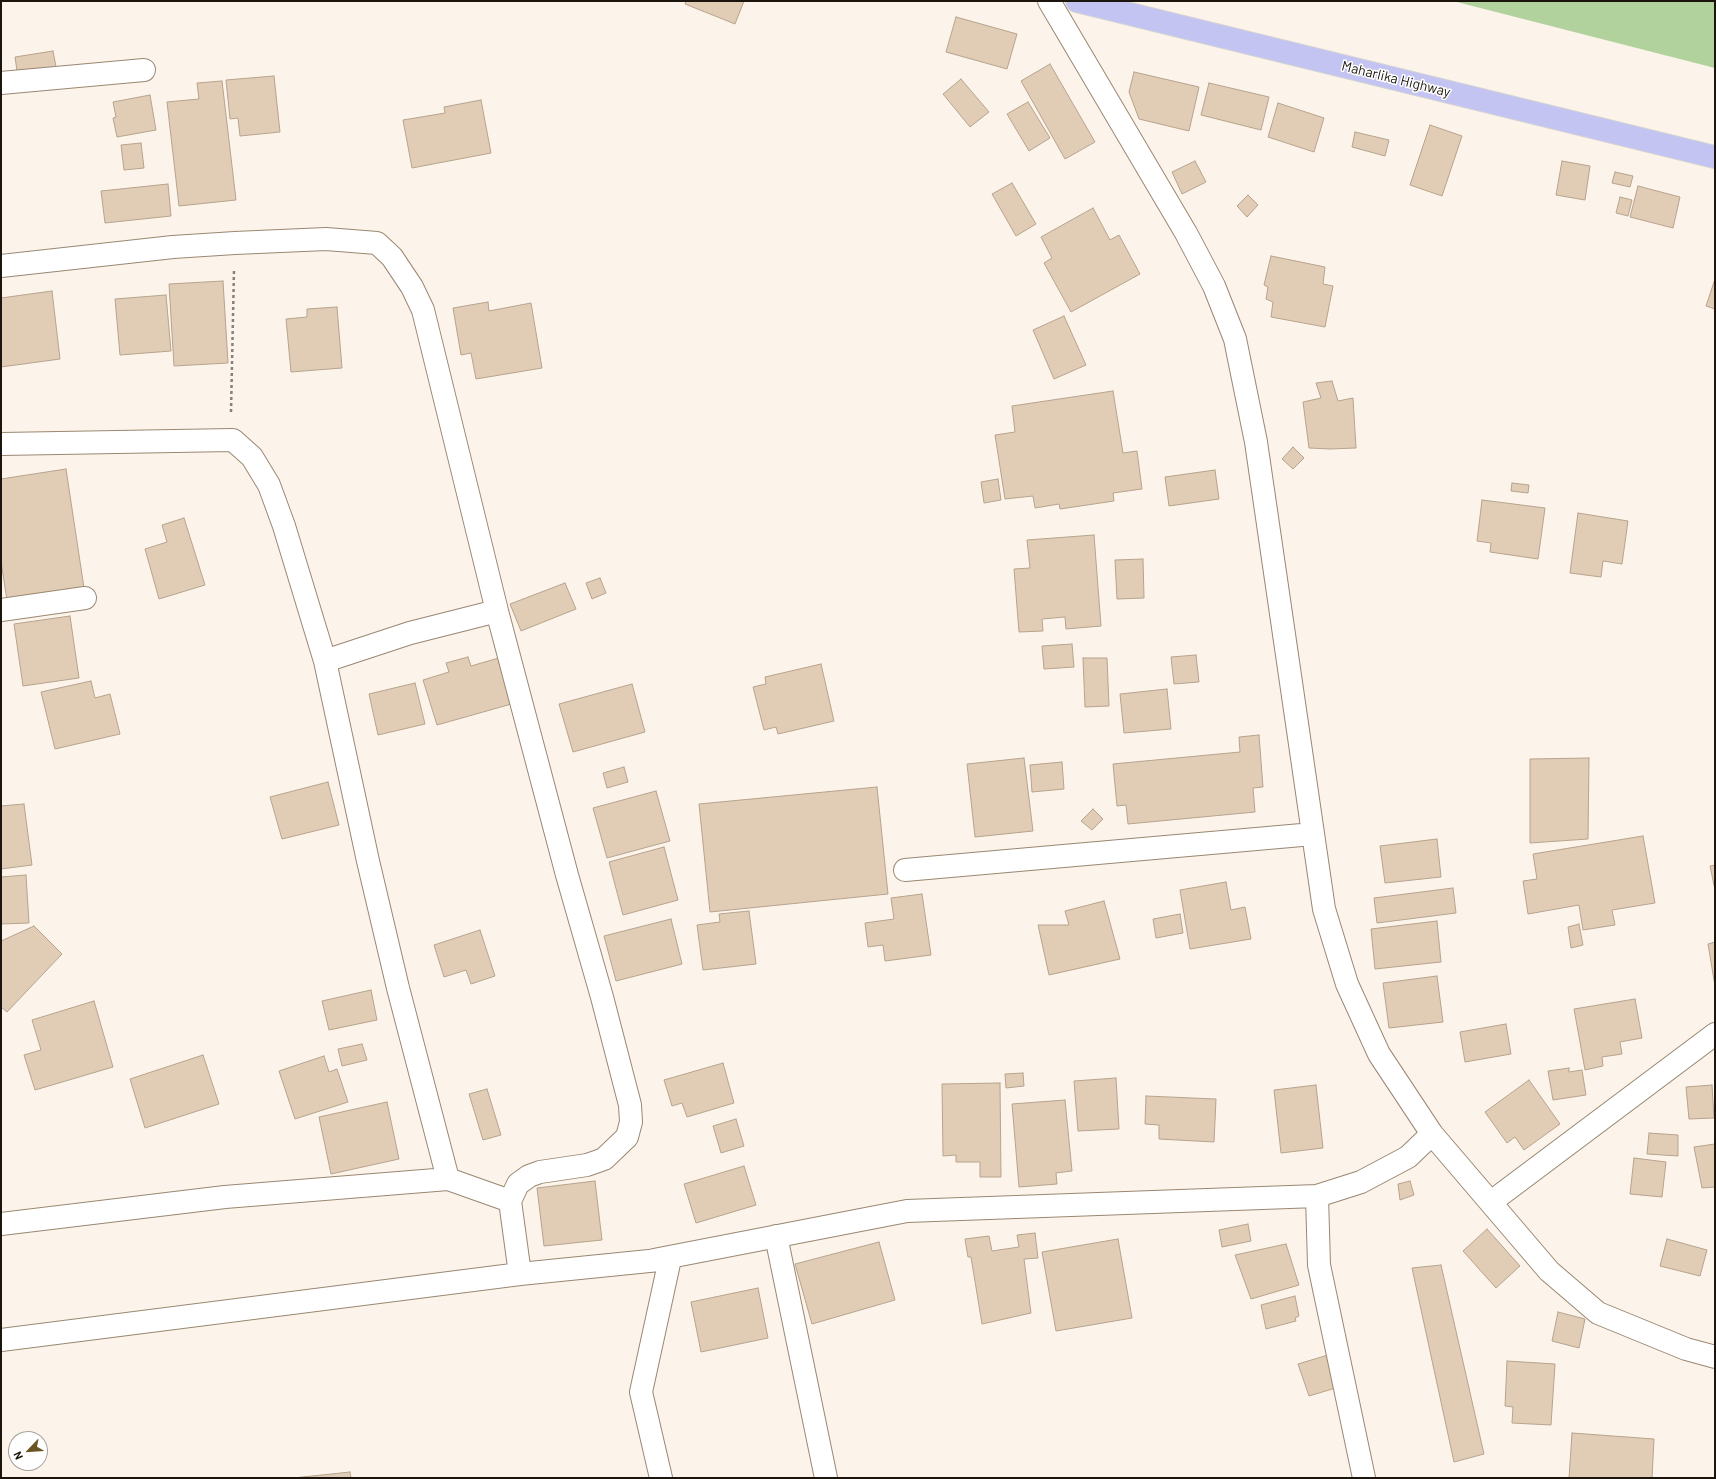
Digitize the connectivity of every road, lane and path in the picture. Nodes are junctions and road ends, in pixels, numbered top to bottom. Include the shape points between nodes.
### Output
1 (1049, 1) edge
2 (1077, 1) edge
3 (144, 70) dead end
4 (1, 83) edge
5 (1715, 157) edge
6 (235, 243) junction
7 (1, 266) edge
8 (233, 440) junction
9 (1, 444) edge
10 (85, 598) dead end
11 (1, 610) edge
12 (497, 611) junction
13 (325, 661) junction
14 (1313, 834) junction
15 (905, 870) dead end
16 (1715, 1034) edge
17 (1432, 1134) junction
18 (448, 1179) junction
19 (1317, 1196) junction
20 (510, 1201) junction
21 (1491, 1202) junction
22 (1, 1224) edge
23 (776, 1236) junction
24 (670, 1259) junction
25 (520, 1274) junction
26 (1, 1340) edge
27 (1715, 1357) edge
28 (661, 1478) edge
29 (826, 1478) edge
30 (1364, 1478) edge

1 - 14 street via 1186,233 1214,286 1235,339 1256,442
2 - 5 highway, Maharlika Highway
3 - 4 street
6 - 7 street
6 - 8 path via 230,402
6 - 12 street via 326,239 377,244 392,257 412,287 423,310
8 - 9 street
8 - 13 street via 252,457 269,484
10 - 11 street
12 - 13 street via 410,633
12 - 20 street via 602,997 630,1106 631,1122 627,1137 604,1159 587,1165 529,1176 518,1184
13 - 18 street via 366,854
14 - 15 street
14 - 17 street via 1324,909 1347,984 1379,1054
16 - 21 street
17 - 19 street via 1408,1157 1361,1182
17 - 21 street
18 - 20 street
18 - 22 street via 225,1197
19 - 23 street via 907,1211
19 - 30 street via 1319,1265
20 - 25 street
21 - 27 street via 1549,1271 1598,1312 1686,1349
23 - 24 street via 654,1260
23 - 29 street
24 - 25 street
24 - 28 street via 641,1392
25 - 26 street

